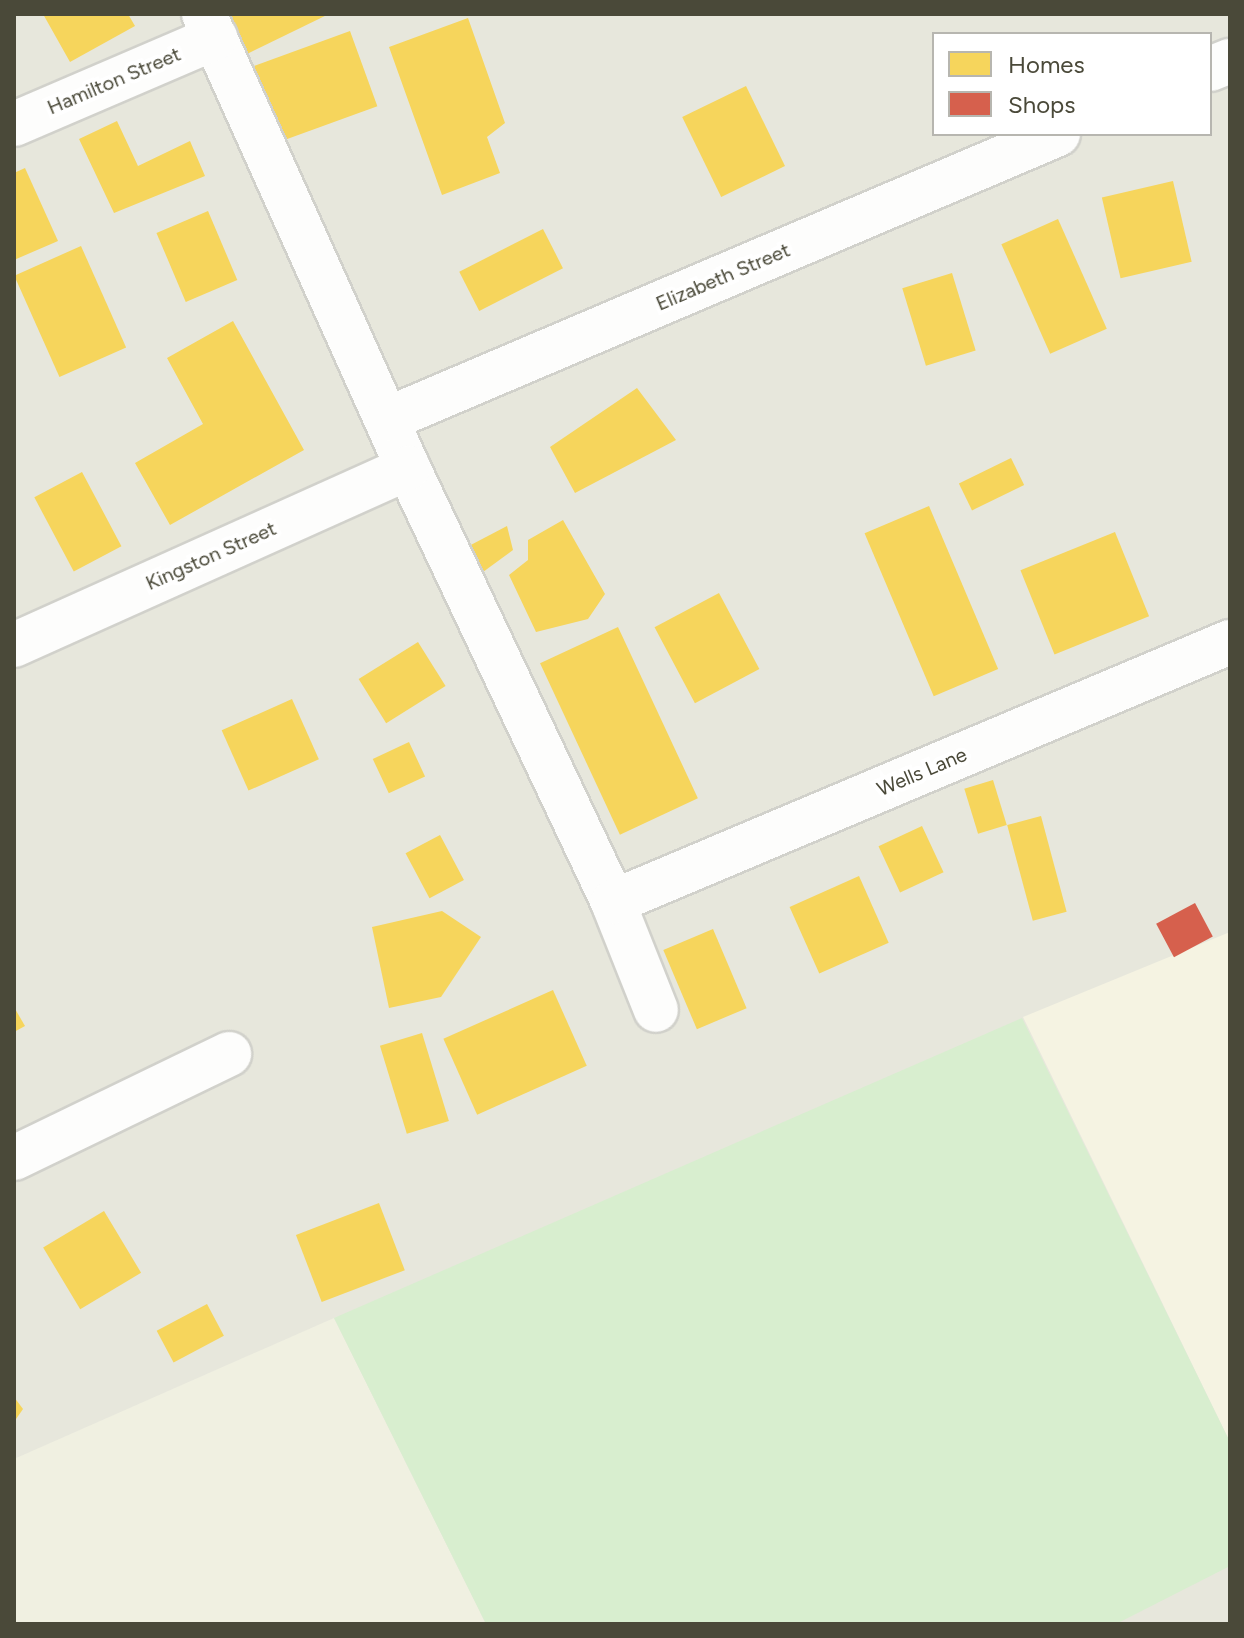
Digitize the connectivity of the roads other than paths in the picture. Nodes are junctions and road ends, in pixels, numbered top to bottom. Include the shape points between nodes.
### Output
1 (209, 26) edge
2 (14, 124) edge
3 (1053, 136) edge
4 (388, 419) junction
5 (408, 468) junction
6 (1230, 642) edge
7 (14, 645) edge
8 (613, 902) junction
9 (656, 1010) dead end
10 (229, 1054) dead end
11 (14, 1158) edge

1 - 2 street, Hamilton Street
1 - 4 street
3 - 4 street, Elizabeth Street
4 - 5 street
5 - 7 street, Kingston Street
5 - 8 street
6 - 8 street, Wells Lane
8 - 9 street
10 - 11 street

